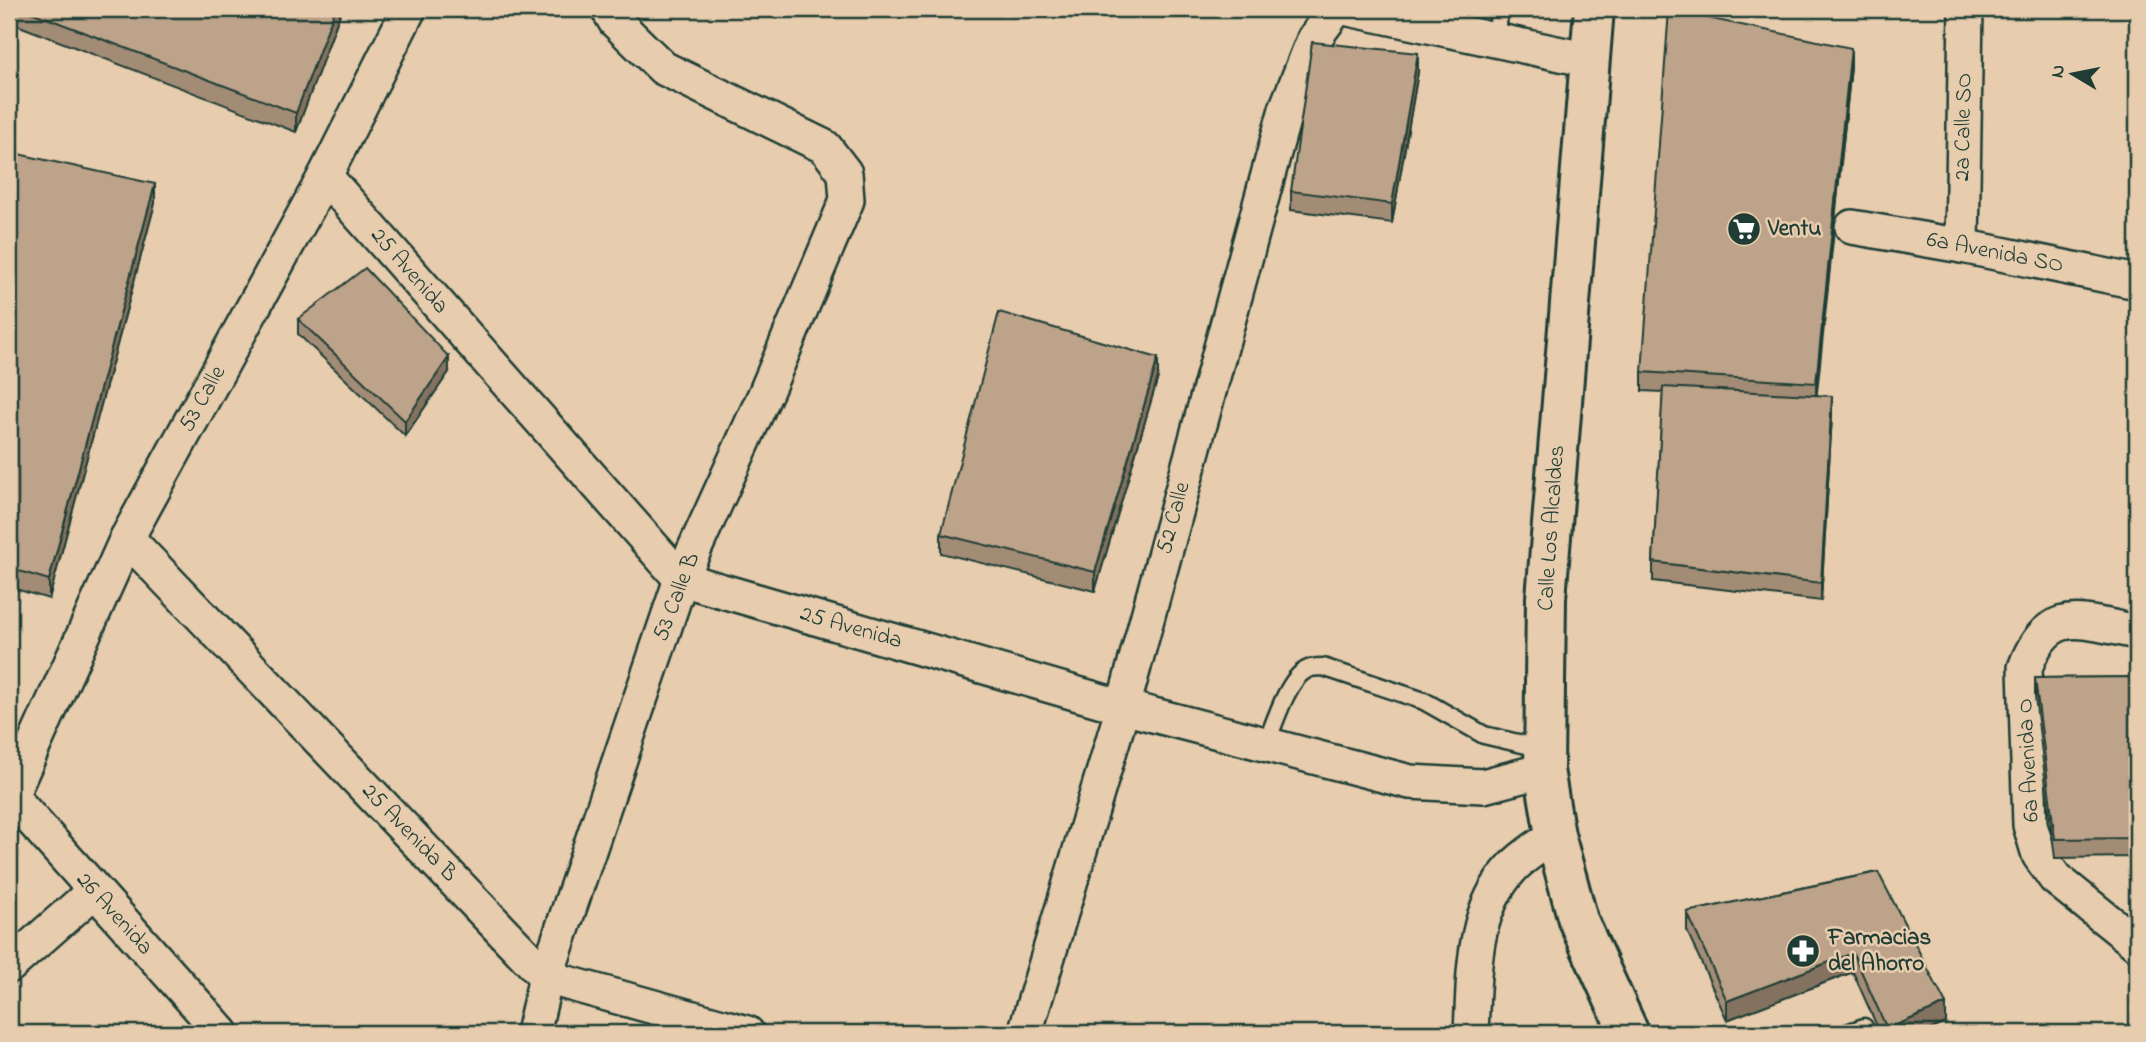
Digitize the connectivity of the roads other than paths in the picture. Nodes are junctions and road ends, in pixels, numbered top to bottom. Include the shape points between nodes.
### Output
1 (608, 9) edge
2 (1336, 9) edge
3 (1349, 9) edge
4 (1594, 9) edge
5 (1966, 9) edge
6 (405, 11) edge
7 (1498, 25) edge
8 (1589, 60) junction
9 (325, 176) junction
10 (1852, 227) dead end
11 (1962, 246) junction
12 (2137, 282) edge
13 (127, 538) junction
14 (681, 579) junction
15 (2137, 632) edge
16 (1122, 707) junction
17 (1266, 744) junction
18 (1544, 760) junction
19 (10, 795) edge
20 (1555, 835) junction
21 (93, 892) junction
22 (2137, 944) edge
23 (9, 966) edge
24 (546, 977) junction
25 (1864, 1027) dead end
26 (1626, 1032) edge
27 (222, 1033) edge
28 (533, 1033) edge
29 (747, 1033) edge
30 (1025, 1033) edge
31 (1471, 1033) edge
32 (1847, 1033) edge

1 - 14 street, 53 Calle B via 663,68 825,147 845,173 847,200
2 - 16 street, 52 Calle via 1314,39 1286,109
3 - 7 street
4 - 8 main road, Calle Los Alcaldes
5 - 11 street, 2a Calle SO
6 - 9 street, 53 Calle
7 - 8 street
8 - 18 main road, Calle Los Alcaldes via 1546,598
9 - 13 street, 53 Calle
9 - 14 street, 25 Avenida
10 - 11 street, 6a Avenida SO
11 - 12 street, 6a Avenida SO
13 - 19 street, 53 Calle
13 - 24 street, 25 Avenida B
14 - 16 street, 25 Avenida
14 - 24 street, 53 Calle B
15 - 22 street, 6a Avenida O via 2075,621 2057,624 2042,634 2025,668 2030,825 2039,855 2055,878
16 - 17 street, 25 Avenida
16 - 30 street, 52 Calle
17 - 18 street, 25 Avenida via 1410,782 1483,786
17 - 18 lane via 1298,676 1308,668 1323,667 1424,701 1484,735
18 - 20 main road, Calle Los Alcaldes
19 - 21 street, 26 Avenida
20 - 26 main road, Calle Los Alcaldes via 1578,920
20 - 31 street via 1512,867 1487,903 1476,949
21 - 23 street
21 - 27 street, 26 Avenida
24 - 28 street, 53 Calle B
24 - 29 street
25 - 32 lane

